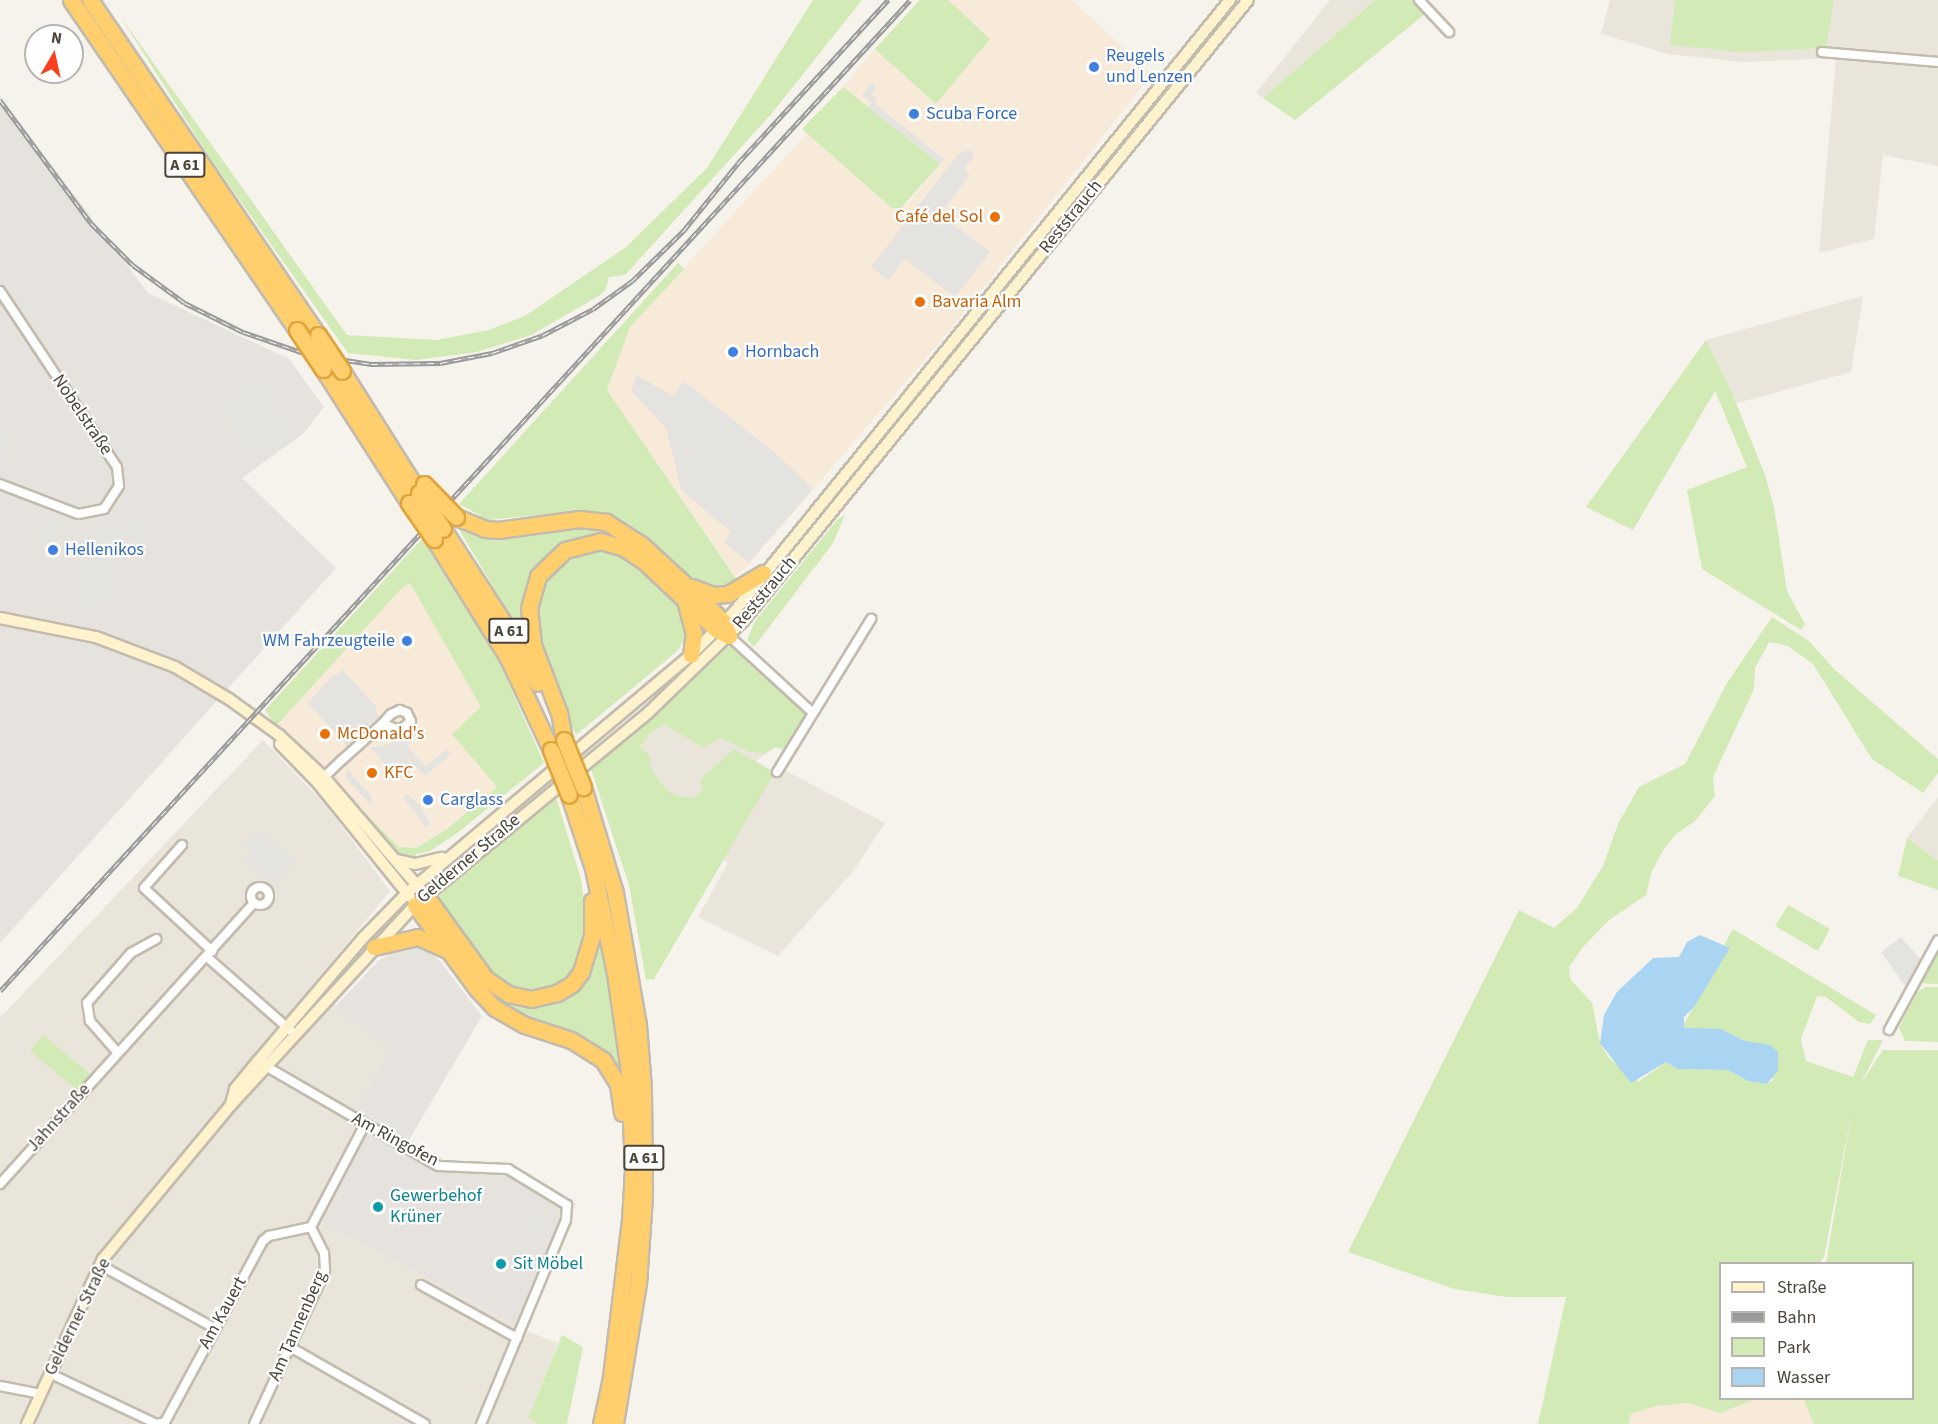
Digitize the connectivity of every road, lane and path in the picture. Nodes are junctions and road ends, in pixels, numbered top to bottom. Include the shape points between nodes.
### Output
1 (71, 0) edge
2 (90, 0) edge
3 (1230, 0) edge
4 (1248, 0) edge
5 (1419, 0) edge
6 (1449, 32) dead end
7 (1822, 52) dead end
8 (1938, 62) edge
9 (0, 291) edge
10 (884, 424) junction
11 (895, 435) junction
12 (0, 484) edge
13 (417, 493) junction
14 (438, 534) junction
15 (763, 573) junction
16 (680, 580) junction
17 (683, 598) junction
18 (0, 618) edge
19 (871, 619) dead end
20 (723, 629) junction
21 (691, 656) junction
22 (812, 712) junction
23 (381, 725) dead end
24 (564, 740) junction
25 (777, 772) dead end
26 (321, 780) junction
27 (182, 845) dead end
28 (451, 853) junction
29 (396, 860) junction
30 (593, 868) junction
31 (416, 894) junction
32 (254, 903) dead end
33 (156, 939) dead end
34 (1938, 940) edge
35 (374, 947) junction
36 (450, 953) junction
37 (209, 954) junction
38 (1889, 1030) dead end
39 (292, 1032) junction
40 (118, 1053) junction
41 (263, 1065) junction
42 (365, 1124) junction
43 (633, 1170) junction
44 (0, 1184) edge
45 (311, 1227) junction
46 (100, 1265) junction
47 (420, 1285) dead end
48 (214, 1328) junction
49 (517, 1338) junction
50 (290, 1347) junction
51 (51, 1374) junction
52 (0, 1386) edge
53 (41, 1394) junction
54 (27, 1424) edge
55 (254, 1424) edge
56 (425, 1424) edge
57 (481, 1424) edge
58 (601, 1424) edge
59 (615, 1424) edge

1 - 13 highway, A 61, bridge via 322,369
2 - 13 highway, A 61, bridge via 342,371
3 - 10 main road, Reststrauch
4 - 11 main road, Reststrauch
5 - 6 street
7 - 8 street
9 - 12 street, Nobelstraße via 117,468 119,486 104,509 78,514
10 - 11 street
10 - 15 main road, Reststrauch
11 - 20 main road, Reststrauch
13 - 14 highway, A 61, bridge
13 - 16 highway, bridge via 485,529 579,519 606,522 642,545
14 - 24 highway, A 61 via 526,660
14 - 30 highway, A 61, bridge via 508,658 551,750
15 - 16 highway via 734,592 720,595 700,591
15 - 20 main road, Reststrauch
16 - 20 highway
17 - 20 highway
17 - 21 highway via 693,623
17 - 24 highway via 634,553 614,544 600,541 577,545 546,565 533,588 530,631
18 - 26 main road via 62,628 137,651 193,677 264,726
19 - 22 street
20 - 21 main road, Gelderner Straße
20 - 22 street, Reststrauch
20 - 31 main road, Gelderner Straße via 640,720
21 - 28 main road, Gelderner Straße
22 - 25 street
23 - 26 street
24 - 59 highway, A 61, bridge via 584,787 615,893 638,1025 643,1089 644,1196 638,1282
26 - 29 main road
26 - 31 main road
27 - 37 street via 144,888
28 - 29 main road via 415,864
28 - 31 main road, Gelderner Straße
29 - 31 main road
30 - 31 highway via 588,954 572,984 543,999 520,999 494,987
30 - 43 highway, A 61 via 623,1022
31 - 35 main road, Gelderner Straße
31 - 36 highway
31 - 39 main road, Gelderner Straße via 363,938
32 - 37 street, Jahnstraße
33 - 40 street via 131,953 87,1004 90,1022
34 - 38 street
35 - 36 highway via 418,937
35 - 39 main road, Gelderner Straße
36 - 43 highway via 478,990 507,1017 571,1040 603,1060 618,1084
37 - 39 street
37 - 40 street, Jahnstraße
39 - 41 main road, Gelderner Straße
40 - 44 street, Jahnstraße
41 - 42 street, Am Ringofen
41 - 46 main road, Gelderner Straße
42 - 45 street
42 - 49 street, Am Ringofen via 438,1166 508,1169 562,1199 568,1209
43 - 58 highway, A 61 via 619,1319
45 - 48 street, Am Kauert via 269,1236 263,1241
45 - 50 street, Am Tannenberg via 324,1253 325,1271
46 - 48 street
46 - 51 main road, Gelderner Straße
47 - 49 street
48 - 51 street, Am Kauert via 161,1424
49 - 57 street
50 - 55 street, Am Tannenberg
50 - 56 street
51 - 53 main road, Gelderner Straße
52 - 53 street
53 - 54 main road, Gelderner Straße

